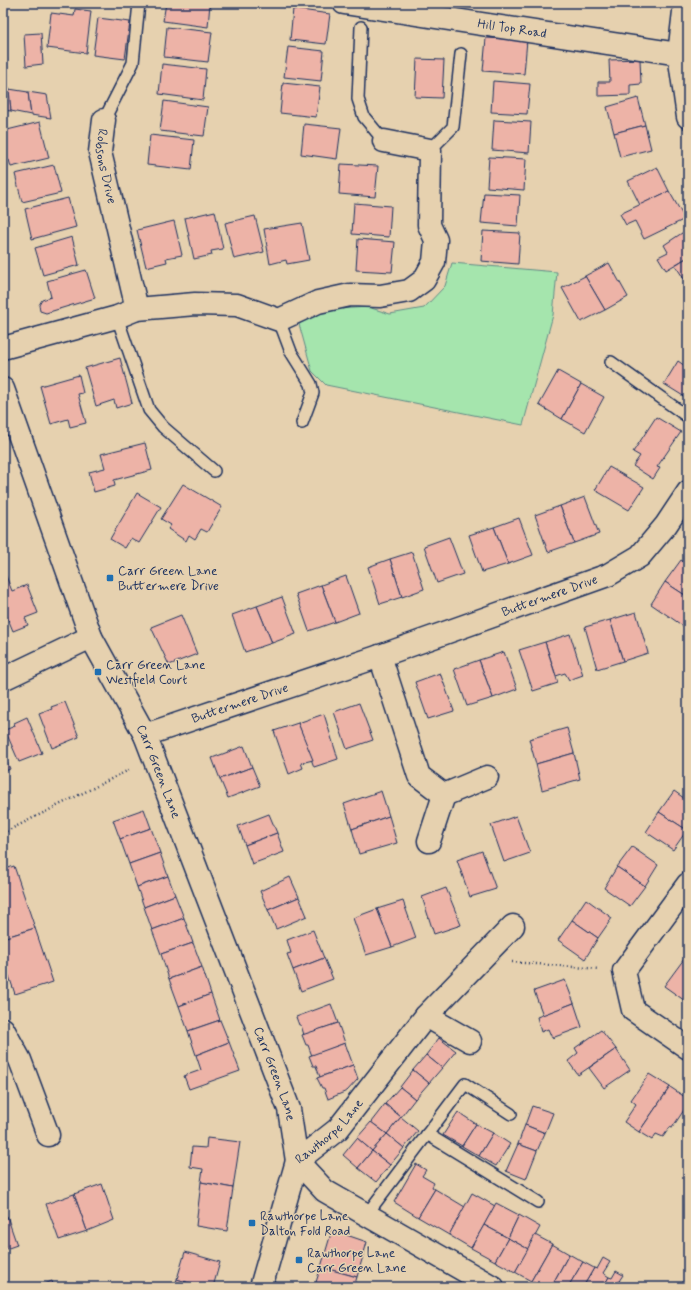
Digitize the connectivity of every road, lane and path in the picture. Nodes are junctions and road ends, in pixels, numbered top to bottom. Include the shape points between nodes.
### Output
1 (139, 3) edge
2 (344, 3) edge
3 (685, 3) edge
4 (374, 5) edge
5 (362, 27) dead end
6 (3, 31) edge
7 (461, 54) dead end
8 (679, 54) junction
9 (8, 75) dead end
10 (688, 117) edge
11 (104, 120) joint
12 (384, 141) joint
13 (430, 150) junction
14 (137, 310) junction
15 (117, 317) junction
16 (279, 320) junction
17 (3, 348) edge
18 (611, 362) dead end
19 (3, 392) edge
20 (688, 417) edge
21 (302, 423) dead end
22 (214, 471) dead end
23 (688, 492) edge
24 (91, 636) junction
25 (380, 656) junction
26 (3, 679) edge
27 (145, 735) junction
28 (153, 758) junction
29 (487, 777) dead end
30 (444, 795) junction
31 (3, 833) edge
32 (430, 841) dead end
33 (688, 884) edge
34 (513, 926) dead end
35 (482, 960) junction
36 (624, 971) junction
37 (426, 1016) junction
38 (3, 1028) edge
39 (470, 1041) dead end
40 (688, 1048) edge
41 (511, 1114) dead end
42 (427, 1134) junction
43 (48, 1135) dead end
44 (297, 1161) junction
45 (538, 1202) dead end
46 (366, 1214) junction
47 (261, 1287) edge
48 (493, 1287) edge

1 - 11 lane, Robsons Drive via 133,63
2 - 4 street, Hill Top Road
3 - 8 street
4 - 8 street, Hill Top Road
5 - 12 lane via 358,99 364,117
6 - 9 path
7 - 13 lane via 452,127
8 - 10 street
11 - 14 street, Robsons Drive via 100,152
12 - 13 street
13 - 16 street via 429,225 436,240 434,262 424,280 409,291 380,296 350,295 318,302
14 - 15 street
14 - 16 street via 195,304 237,305
15 - 17 street
15 - 22 lane via 149,410 163,427
16 - 21 lane via 291,352 313,393
18 - 20 lane
19 - 24 street, Carr Green Lane
23 - 25 street, Buttermere Drive via 666,525 640,556 608,575
24 - 26 street
24 - 27 street, Carr Green Lane
25 - 27 street, Buttermere Drive
25 - 30 street via 419,776
27 - 28 street, Carr Green Lane
28 - 31 path
28 - 44 street, Carr Green Lane via 289,1109
29 - 30 street
30 - 32 street
33 - 36 street
34 - 35 street, Rawthorpe Lane
35 - 36 path
35 - 37 street, Rawthorpe Lane
36 - 40 street via 633,1010
37 - 39 street
37 - 44 street, Rawthorpe Lane via 338,1129
38 - 43 street via 20,1060
41 - 42 lane via 465,1084
42 - 45 lane
42 - 46 lane
44 - 46 street via 325,1191
44 - 47 street, Rawthorpe Lane
46 - 48 street

